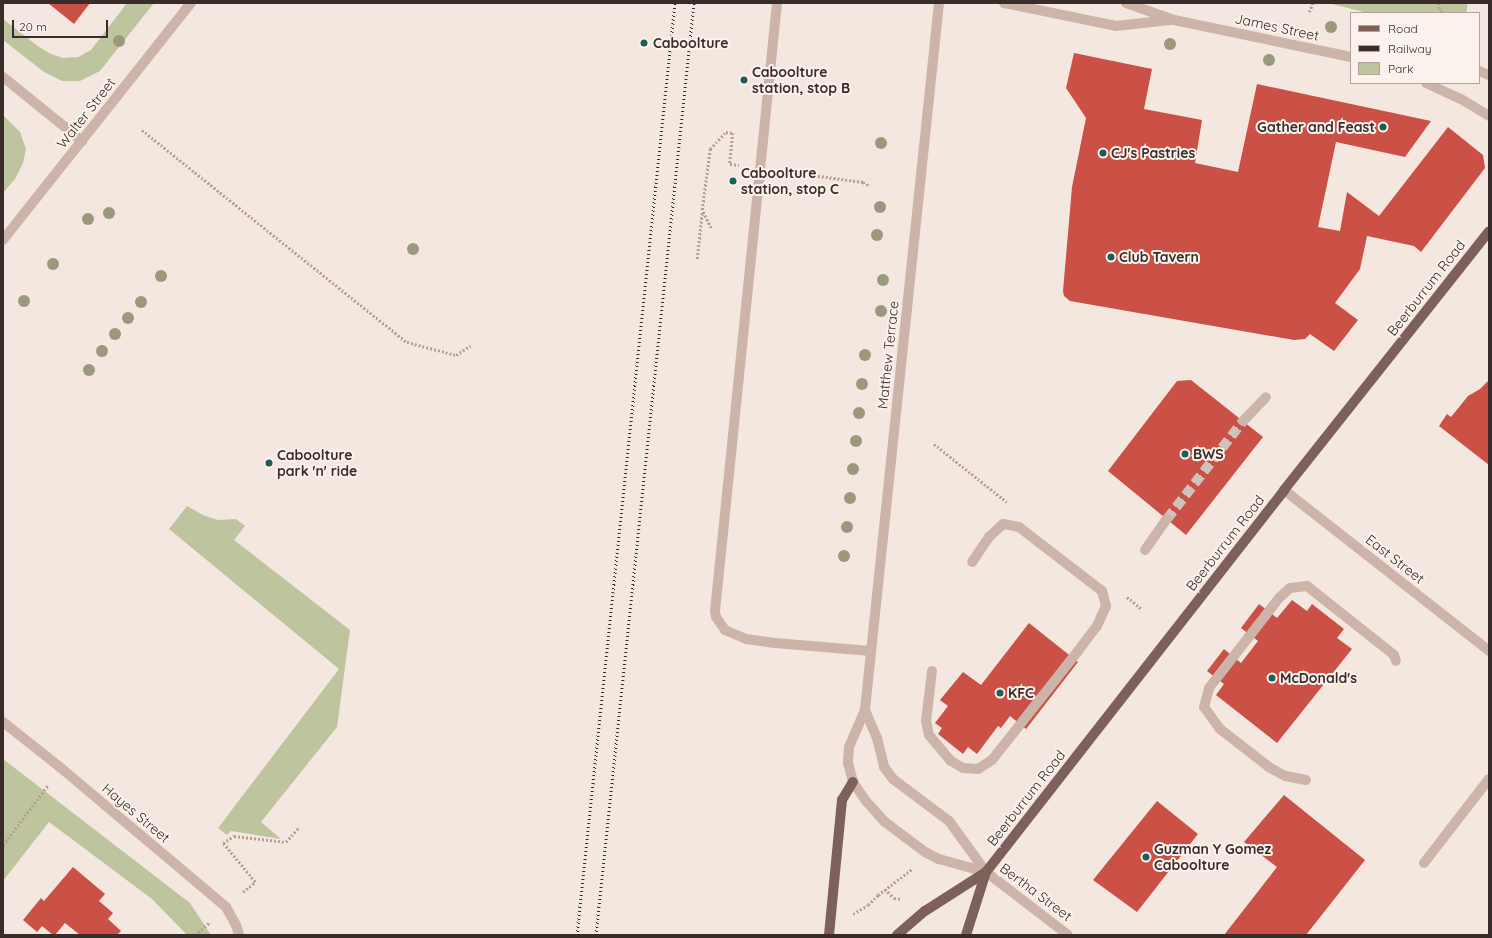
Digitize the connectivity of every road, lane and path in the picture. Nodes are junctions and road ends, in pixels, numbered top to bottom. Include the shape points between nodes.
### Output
1 (191, 3) edge
2 (777, 3) edge
3 (939, 3) edge
4 (1004, 3) edge
5 (1126, 3) edge
6 (1313, 3) edge
7 (1309, 12) dead end
8 (1174, 20) junction
9 (1350, 57) edge
10 (3, 77) edge
11 (1428, 84) edge
12 (1489, 116) edge
13 (142, 130) dead end
14 (82, 141) junction
15 (702, 210) dead end
16 (1489, 232) edge
17 (3, 240) edge
18 (697, 259) dead end
19 (470, 346) dead end
20 (1266, 397) dead end
21 (1243, 421) tunnel mouth
22 (1284, 490) junction
23 (1167, 519) tunnel mouth
24 (1145, 550) dead end
25 (972, 562) dead end
26 (871, 651) junction
27 (1489, 651) edge
28 (1396, 661) dead end
29 (932, 671) dead end
30 (865, 710) junction
31 (3, 722) edge
32 (61, 768) junction
33 (1489, 779) edge
34 (1306, 780) dead end
35 (853, 782) junction
36 (299, 827) dead end
37 (223, 843) dead end
38 (3, 845) edge
39 (917, 864) dead end
40 (1424, 864) dead end
41 (986, 872) junction
42 (885, 889) junction
43 (902, 899) dead end
44 (849, 914) dead end
45 (239, 935) edge
46 (829, 935) edge
47 (897, 935) edge
48 (966, 935) edge
49 (1068, 935) edge

1 - 14 street, Walter Street
2 - 26 street via 715,611 720,625 730,633 746,639
3 - 26 street, Matthew Terrace
4 - 8 street, James Street via 1116,26
5 - 8 street, James Street
6 - 7 path
8 - 9 street, James Street
10 - 14 street
11 - 12 street via 1461,99
13 - 19 path via 407,342 456,354
14 - 17 street, Walter Street
15 - 18 path
16 - 22 main road, Beerburrum Road
20 - 21 street
22 - 27 street, East Street
22 - 41 main road, Beerburrum Road
23 - 24 street
25 - 29 street via 989,537 1003,524 1019,527 1102,591 1106,606 1097,626 1064,669 992,760 978,769 963,768 951,761 929,735 926,721
26 - 30 street, Matthew Terrace
28 - 34 street via 1394,655 1307,586 1290,588 1279,598 1209,688 1204,707 1220,729 1269,767 1285,776
30 - 35 street, Matthew Terrace via 849,747 848,763
30 - 41 street, Matthew Terrace via 877,738 884,767 893,779 949,821
31 - 32 street, Hayes Street
32 - 38 path
32 - 45 street, Hayes Street via 226,907
33 - 40 street
35 - 41 street, Matthew Terrace via 885,822 926,852 939,859
35 - 46 main road via 842,800
36 - 37 path via 286,842 234,836
39 - 42 path
41 - 47 main road, Beerburrum Road via 925,911
41 - 48 main road, Beerburrum Road
41 - 49 street, Bertha Street
42 - 43 path via 894,898
42 - 44 path via 854,914

